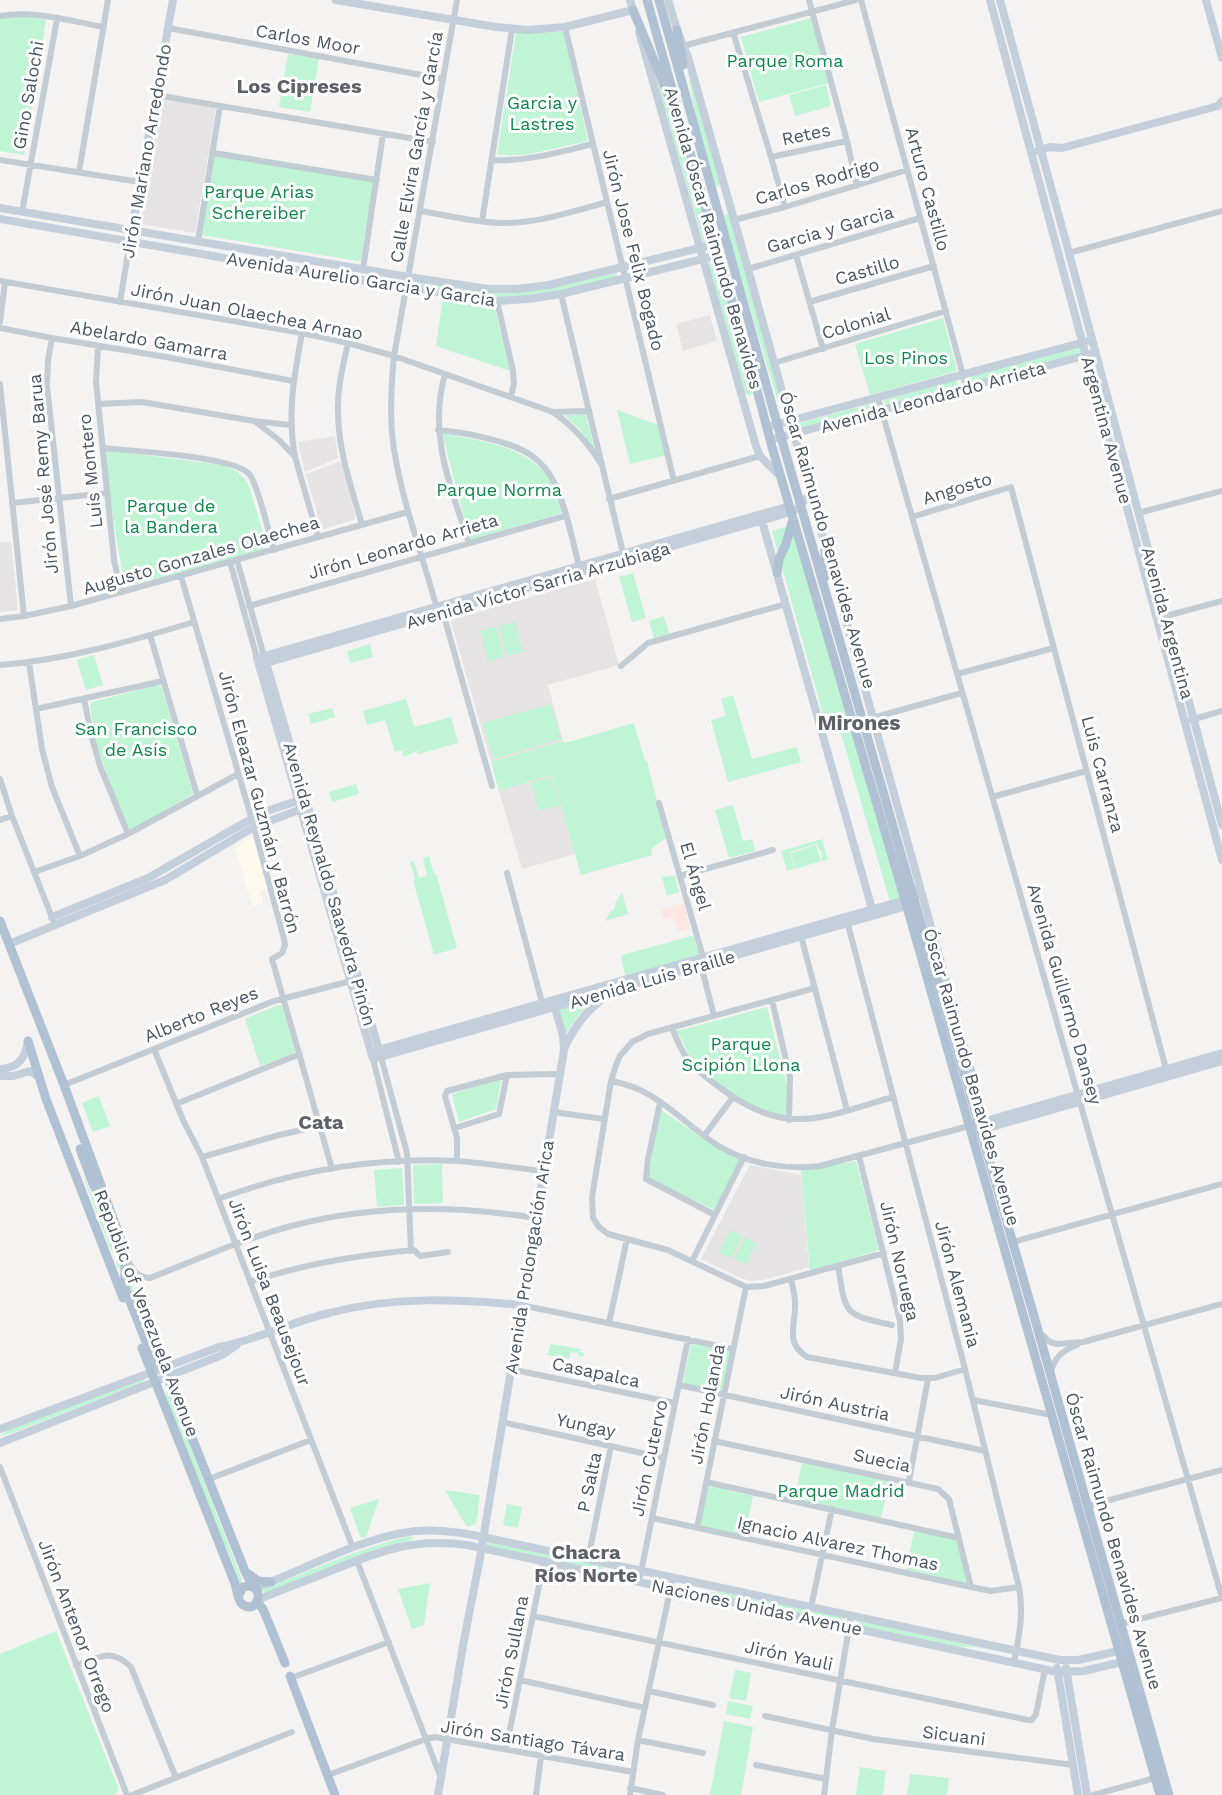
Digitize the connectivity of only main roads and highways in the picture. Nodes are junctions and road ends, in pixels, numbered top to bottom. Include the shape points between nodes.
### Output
1 (173, 0) edge
2 (336, 0) edge
3 (630, 0) edge
4 (647, 0) edge
5 (659, 0) edge
6 (668, 0) edge
7 (990, 0) edge
8 (1000, 0) edge
9 (1206, 0) edge
10 (633, 10) junction
11 (677, 30) junction
12 (1222, 58) edge
13 (1221, 105) edge
14 (692, 120) junction
15 (687, 136) junction
16 (1042, 153) junction
17 (1032, 156) junction
18 (0, 208) edge
19 (0, 219) edge
20 (132, 229) junction
21 (130, 241) junction
22 (716, 244) junction
23 (700, 248) junction
24 (719, 255) junction
25 (703, 260) junction
26 (1087, 341) junction
27 (1091, 354) junction
28 (790, 421) junction
29 (777, 424) junction
30 (766, 427) junction
31 (794, 434) junction
32 (781, 437) junction
33 (770, 440) junction
34 (781, 477) junction
35 (810, 494) junction
36 (801, 505) junction
37 (792, 513) junction
38 (1138, 513) joint
39 (762, 521) junction
40 (825, 546) junction
41 (580, 569) junction
42 (777, 573) junction
43 (825, 585) junction
44 (262, 660) joint
45 (1189, 720) junction
46 (303, 804) junction
47 (252, 823) junction
48 (1222, 825) edge
49 (190, 854) junction
50 (1222, 860) edge
51 (196, 863) junction
52 (919, 885) junction
53 (909, 901) junction
54 (872, 909) junction
55 (846, 920) junction
56 (0, 921) edge
57 (53, 922) junction
58 (9, 944) junction
59 (702, 961) junction
60 (620, 988) junction
61 (554, 1003) junction
62 (28, 1041) joint
63 (564, 1050) junction
64 (1222, 1053) edge
65 (376, 1054) junction
66 (1222, 1060) edge
67 (0, 1069) edge
68 (0, 1076) edge
69 (38, 1076) junction
70 (1079, 1098) junction
71 (975, 1128) junction
72 (63, 1141) junction
73 (82, 1145) junction
74 (87, 1168) junction
75 (75, 1173) junction
76 (112, 1217) junction
77 (124, 1248) junction
78 (106, 1255) junction
79 (521, 1305) junction
80 (240, 1343) junction
81 (156, 1369) junction
82 (167, 1377) junction
83 (156, 1381) junction
84 (0, 1429) edge
85 (0, 1443) edge
86 (487, 1514) junction
87 (415, 1531) junction
88 (469, 1534) junction
89 (483, 1537) junction
90 (418, 1543) junction
91 (482, 1548) junction
92 (245, 1571) junction
93 (272, 1582) junction
94 (254, 1587) junction
95 (239, 1595) junction
96 (258, 1601) junction
97 (1122, 1650) junction
98 (1055, 1659) junction
99 (1065, 1661) junction
100 (1125, 1661) junction
101 (285, 1664) dead end
102 (1058, 1672) junction
103 (1067, 1673) junction
104 (290, 1677) road end
105 (336, 1795) edge
106 (438, 1795) edge
107 (1078, 1795) edge
108 (1087, 1795) edge
109 (1160, 1795) edge
110 (1169, 1795) edge

1 - 20 main road, Jirón Mariano Arredondo
2 - 10 main road via 512,29 565,27
3 - 10 main road, Avenida Óscar Raimundo Benavides
4 - 15 main road
5 - 14 main road, Óscar Raimundo Benavides Avenue
6 - 11 main road
7 - 17 main road, Argentina Avenue
8 - 16 main road, Argentina Avenue
9 - 12 main road
10 - 15 main road
10 - 23 main road, Avenida Óscar Raimundo Benavides
11 - 14 main road
11 - 28 main road, Óscar Raimundo Benavides Avenue
13 - 16 main road via 1058,152
14 - 29 main road, Óscar Raimundo Benavides Avenue
15 - 22 main road, Avenida Óscar Raimundo Benavides
16 - 17 main road
16 - 26 main road, Argentina Avenue
17 - 26 main road, Argentina Avenue
18 - 20 main road, Avenida Aurelio Garcia y Garcia
19 - 21 main road, Avenida Aurelio Garcia y Garcia
20 - 21 main road, Jirón Mariano Arredondo
20 - 23 main road, Avenida Aurelio Garcia y Garcia via 363,270 473,287 517,289 549,285
21 - 25 main road, Avenida Aurelio Garcia y Garcia via 496,301 561,294
22 - 23 main road, Avenida Aurelio Garcia y Garcia
22 - 24 main road, Avenida Óscar Raimundo Benavides
23 - 25 main road, Avenida Óscar Raimundo Benavides
24 - 25 main road, Avenida Aurelio Garcia y Garcia
24 - 30 main road, Avenida Óscar Raimundo Benavides
25 - 34 main road, Avenida Óscar Raimundo Benavides via 756,446 760,456
26 - 27 main road, Argentina Avenue
26 - 28 main road, Avenida Leondardo Arrieta
27 - 31 main road, Avenida Leondardo Arrieta
27 - 38 main road, Argentina Avenue
27 - 45 main road, Argentina Avenue
28 - 29 main road, Avenida Leondardo Arrieta
28 - 31 main road, Óscar Raimundo Benavides Avenue
29 - 30 main road, Avenida Leondardo Arrieta
29 - 32 main road, Óscar Raimundo Benavides Avenue
30 - 33 main road, Avenida Óscar Raimundo Benavides
31 - 32 main road, Avenida Leondardo Arrieta
31 - 35 main road, Óscar Raimundo Benavides Avenue
32 - 33 main road, Avenida Leondardo Arrieta
32 - 36 main road, Óscar Raimundo Benavides Avenue
33 - 34 main road, Avenida Óscar Raimundo Benavides
34 - 37 main road, Avenida Óscar Raimundo Benavides
35 - 36 main road, Avenida Víctor Sarria Arzubiaga
35 - 40 main road, Óscar Raimundo Benavides Avenue
36 - 37 main road, Avenida Víctor Sarria Arzubiaga
36 - 43 main road, Óscar Raimundo Benavides Avenue
37 - 39 main road, Avenida Víctor Sarria Arzubiaga
37 - 41 main road, Avenida Víctor Sarria Arzubiaga via 622,553
37 - 42 main road
37 - 53 main road, Óscar Raimundo Benavides Avenue
38 - 45 main road, Avenida Argentina
39 - 41 main road, Avenida Víctor Sarria Arzubiaga
39 - 42 main road
40 - 43 main road
40 - 52 main road, Óscar Raimundo Benavides Avenue
41 - 44 main road, Avenida Víctor Sarria Arzubiaga
42 - 54 main road
43 - 53 main road, Óscar Raimundo Benavides Avenue
44 - 46 main road, Avenida Reynaldo Saavedra Pinón
45 - 48 main road, Avenida Argentina
45 - 50 main road, Argentina Avenue
46 - 47 main road
46 - 65 main road, Avenida Reynaldo Saavedra Pinón
46 - 65 main road, Avenida Reynaldo Saavedra Pinón via 351,981
47 - 49 main road
47 - 51 main road
49 - 51 main road
49 - 57 main road
51 - 57 main road via 137,893
52 - 53 main road
52 - 71 main road, Óscar Raimundo Benavides Avenue via 974,1081
53 - 54 main road, Avenida Luis Braille
53 - 55 main road, Avenida Luis Braille
53 - 71 main road, Óscar Raimundo Benavides Avenue
54 - 55 main road, Avenida Luis Braille
55 - 59 main road, Avenida Luis Braille
55 - 59 main road, Avenida Luis Braille via 801,936
56 - 58 main road
57 - 58 main road
58 - 73 main road via 64,1085
59 - 60 main road, Avenida Luis Braille
59 - 61 main road, Avenida Luis Braille
60 - 61 main road, Avenida Luis Braille
60 - 63 main road via 587,1013
61 - 63 main road, Avenida Prolongación Arica
61 - 65 main road, Avenida Luis Braille
62 - 67 main road via 19,1063
62 - 69 main road, Republic of Venezuela Avenue
63 - 79 main road, Avenida Prolongación Arica
64 - 70 main road
66 - 70 main road
68 - 69 main road via 30,1071
69 - 72 main road, Republic of Venezuela Avenue
70 - 71 main road
71 - 97 main road, Óscar Raimundo Benavides Avenue via 1052,1415
71 - 97 main road, Óscar Raimundo Benavides Avenue via 1051,1376 1120,1624
72 - 73 main road via 74,1149
72 - 75 main road, Republic of Venezuela Avenue
73 - 74 main road, Republic of Venezuela Avenue
73 - 76 main road
74 - 75 main road via 79,1165
74 - 76 main road, Republic of Venezuela Avenue
75 - 78 main road, Republic of Venezuela Avenue
76 - 77 main road, Republic of Venezuela Avenue
77 - 78 main road via 118,1257
77 - 81 main road, Republic of Venezuela Avenue via 126,1291
78 - 81 main road, Republic of Venezuela Avenue
79 - 80 main road via 400,1300 329,1312
79 - 86 main road, Avenida Prolongación Arica
80 - 81 main road
80 - 82 main road via 222,1355
81 - 82 main road, Republic of Venezuela Avenue
81 - 83 main road, Republic of Venezuela Avenue
81 - 84 main road
82 - 83 main road
82 - 92 main road, Republic of Venezuela Avenue
83 - 85 main road
83 - 95 main road, Republic of Venezuela Avenue
86 - 88 main road
86 - 89 main road, Avenida Prolongación Arica
87 - 88 main road, Naciones Unidas Avenue
87 - 90 main road
87 - 93 main road, Naciones Unidas Avenue via 353,1548
88 - 89 main road, Naciones Unidas Avenue
89 - 91 main road, Avenida Prolongación Arica
89 - 98 main road, Naciones Unidas Avenue
90 - 91 main road, Naciones Unidas Avenue
90 - 96 main road, Naciones Unidas Avenue via 388,1549
91 - 102 main road, Naciones Unidas Avenue
91 - 106 main road, Avenida Prolongación Arica
92 - 93 main road via 258,1581
92 - 94 main road, Republic of Venezuela Avenue
93 - 94 main road, Naciones Unidas Avenue
94 - 95 main road via 243,1587
94 - 96 main road
95 - 96 main road via 244,1605
96 - 101 main road
97 - 99 main road, Naciones Unidas Avenue
97 - 100 main road
98 - 99 main road, Naciones Unidas Avenue
98 - 102 main road
99 - 103 main road
100 - 103 main road, Naciones Unidas Avenue
100 - 109 main road
100 - 110 main road, Óscar Raimundo Benavides Avenue
102 - 103 main road, Naciones Unidas Avenue
102 - 107 main road
103 - 108 main road
104 - 105 main road

